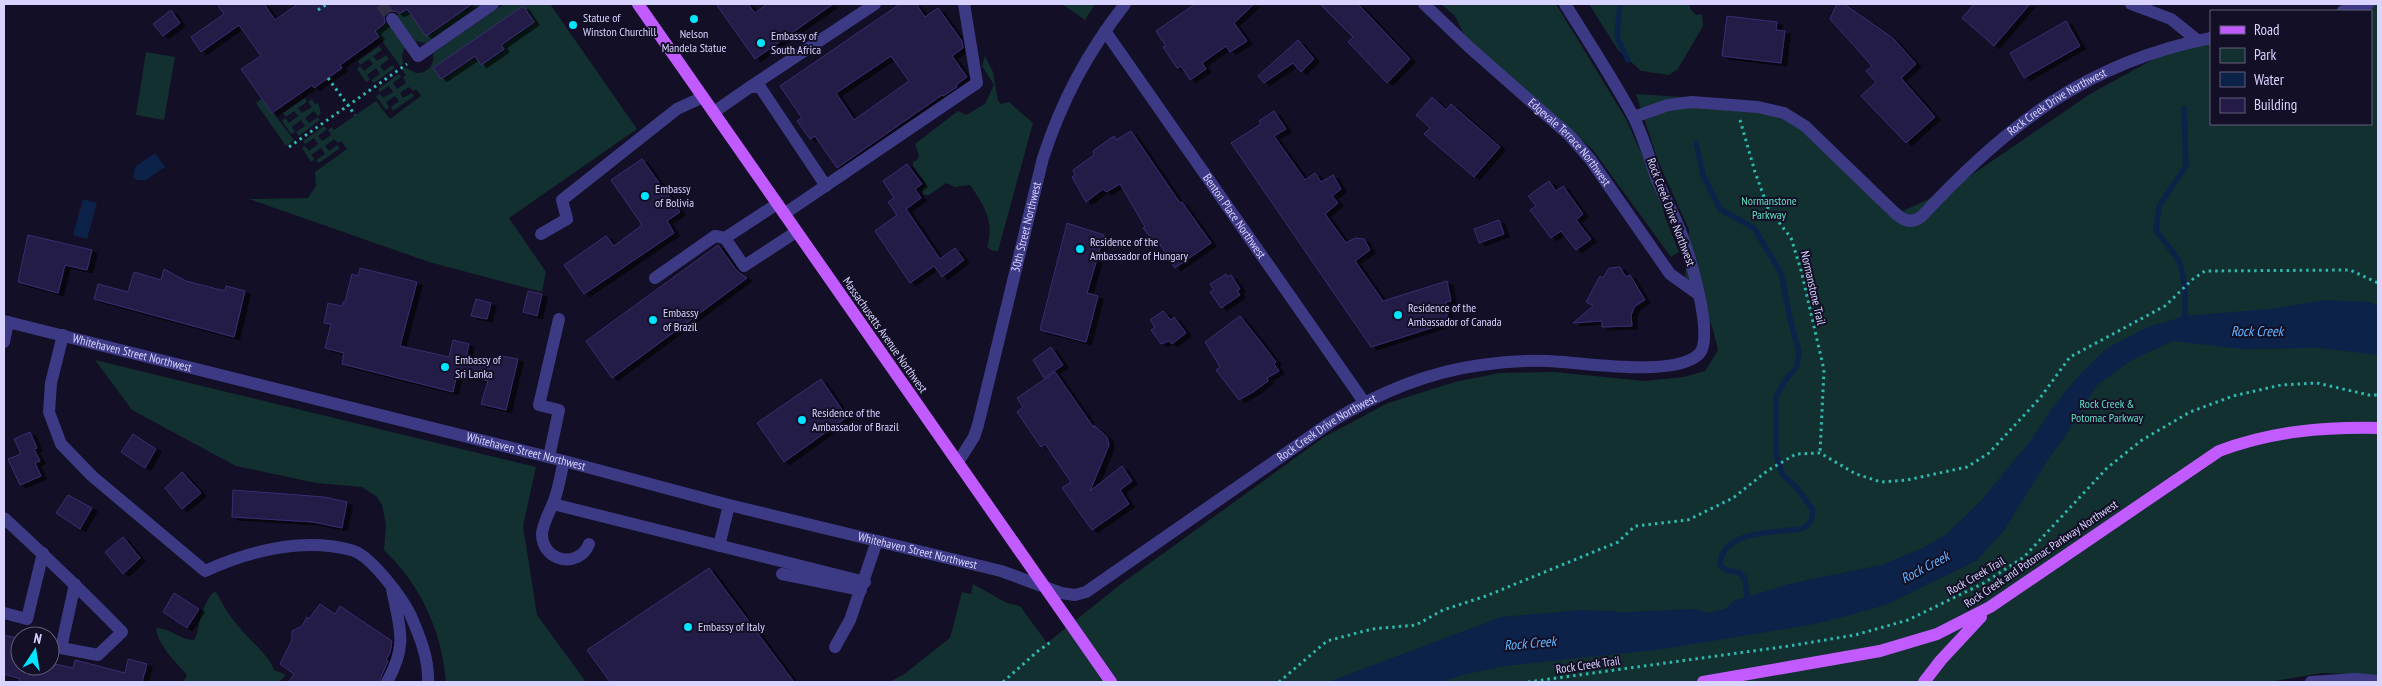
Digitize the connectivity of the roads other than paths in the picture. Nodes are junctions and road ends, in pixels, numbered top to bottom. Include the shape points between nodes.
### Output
1 (493, 4) edge
2 (638, 4) edge
3 (874, 4) edge
4 (964, 4) edge
5 (1125, 4) edge
6 (1424, 4) edge
7 (1565, 4) edge
8 (2132, 4) edge
9 (2368, 4) edge
10 (2347, 10) edge
11 (392, 19) tunnel mouth
12 (1105, 31) junction
13 (2210, 38) edge
14 (2197, 40) junction
15 (750, 87) junction
16 (703, 98) junction
17 (714, 112) junction
18 (1634, 117) junction
19 (826, 186) junction
20 (780, 209) junction
21 (796, 232) junction
22 (541, 234) dead end
23 (725, 238) junction
24 (655, 278) dead end
25 (1698, 294) junction
26 (558, 318) dead end
27 (6, 322) edge
28 (62, 335) junction
29 (4, 342) edge
30 (1364, 402) junction
31 (2378, 428) edge
32 (548, 457) junction
33 (564, 461) junction
34 (958, 462) junction
35 (552, 504) junction
36 (728, 505) junction
37 (4, 518) edge
38 (877, 541) junction
39 (589, 544) dead end
40 (719, 546) junction
41 (43, 553) junction
42 (782, 574) dead end
43 (75, 584) junction
44 (863, 586) junction
45 (392, 587) junction
46 (1046, 588) junction
47 (1990, 607) junction
48 (4, 613) edge
49 (835, 646) dead end
50 (2378, 681) edge
51 (387, 682) edge
52 (428, 682) edge
53 (1111, 682) edge
54 (1692, 682) edge
55 (1705, 682) edge
56 (1924, 682) edge
57 (2311, 682) edge

1 - 11 street via 418,56
2 - 16 main road, Massachusetts Avenue Northwest
3 - 15 street
4 - 19 street via 977,83
5 - 12 street, 30th Street Northwest
6 - 25 street, Edgevale Terrace Northwest via 1569,135 1590,159 1670,274
7 - 18 street
8 - 14 street via 2171,19
9 - 10 street
12 - 30 street, Benton Place Northwest
12 - 34 street, 30th Street Northwest via 1074,80 1053,128 978,425
13 - 14 street, Rock Creek Drive Northwest
14 - 18 street, Rock Creek Drive Northwest via 2123,64 2040,109 1987,150 1922,216 1913,221 1896,214 1805,126 1784,113 1748,105 1692,102 1668,105
15 - 17 street
15 - 19 street via 760,87
16 - 17 main road, Massachusetts Avenue Northwest
16 - 22 street via 677,109 562,200 567,220
17 - 20 main road, Massachusetts Avenue Northwest
18 - 25 street, Rock Creek Drive Northwest via 1679,229
19 - 20 street
20 - 21 main road, Massachusetts Avenue Northwest
20 - 23 street
21 - 23 street via 744,266
21 - 34 main road, Massachusetts Avenue Northwest
23 - 24 street via 715,236
25 - 30 street, Rock Creek Drive Northwest via 1706,331 1704,347 1696,357 1677,364 1645,368 1546,361 1480,365 1419,380
26 - 32 street via 539,405 559,410
27 - 28 street, Whitehaven Street Northwest
27 - 29 street
28 - 32 street, Whitehaven Street Northwest
28 - 45 street via 51,383 49,412 62,444 92,476 206,571 240,556 280,548 316,546 352,550 380,572
30 - 46 street, Rock Creek Drive Northwest via 1086,592 1074,595
31 - 47 main road, Rock Creek and Potomac Parkway Northwest via 2294,430 2241,442 2220,451
32 - 33 street, Whitehaven Street Northwest
33 - 35 street
33 - 36 street, Whitehaven Street Northwest
34 - 46 main road, Massachusetts Avenue Northwest
35 - 39 street via 542,536 545,548 552,556 575,559
35 - 40 street
36 - 38 street, Whitehaven Street Northwest
36 - 40 street
37 - 41 street
38 - 44 street
38 - 46 street, Whitehaven Street Northwest via 1001,571
40 - 44 street
41 - 43 street
41 - 48 street via 26,619
42 - 44 street
43 - 43 street via 122,632 98,655 61,648
44 - 49 street via 850,620
45 - 51 street via 402,643
45 - 52 street via 405,603 422,641
46 - 53 main road, Massachusetts Avenue Northwest
47 - 55 main road, Rock Creek and Potomac Parkway Northwest via 1937,634 1880,651
47 - 56 main road
50 - 57 street
54 - 55 main road, Rock Creek and Potomac Parkway Northwest

